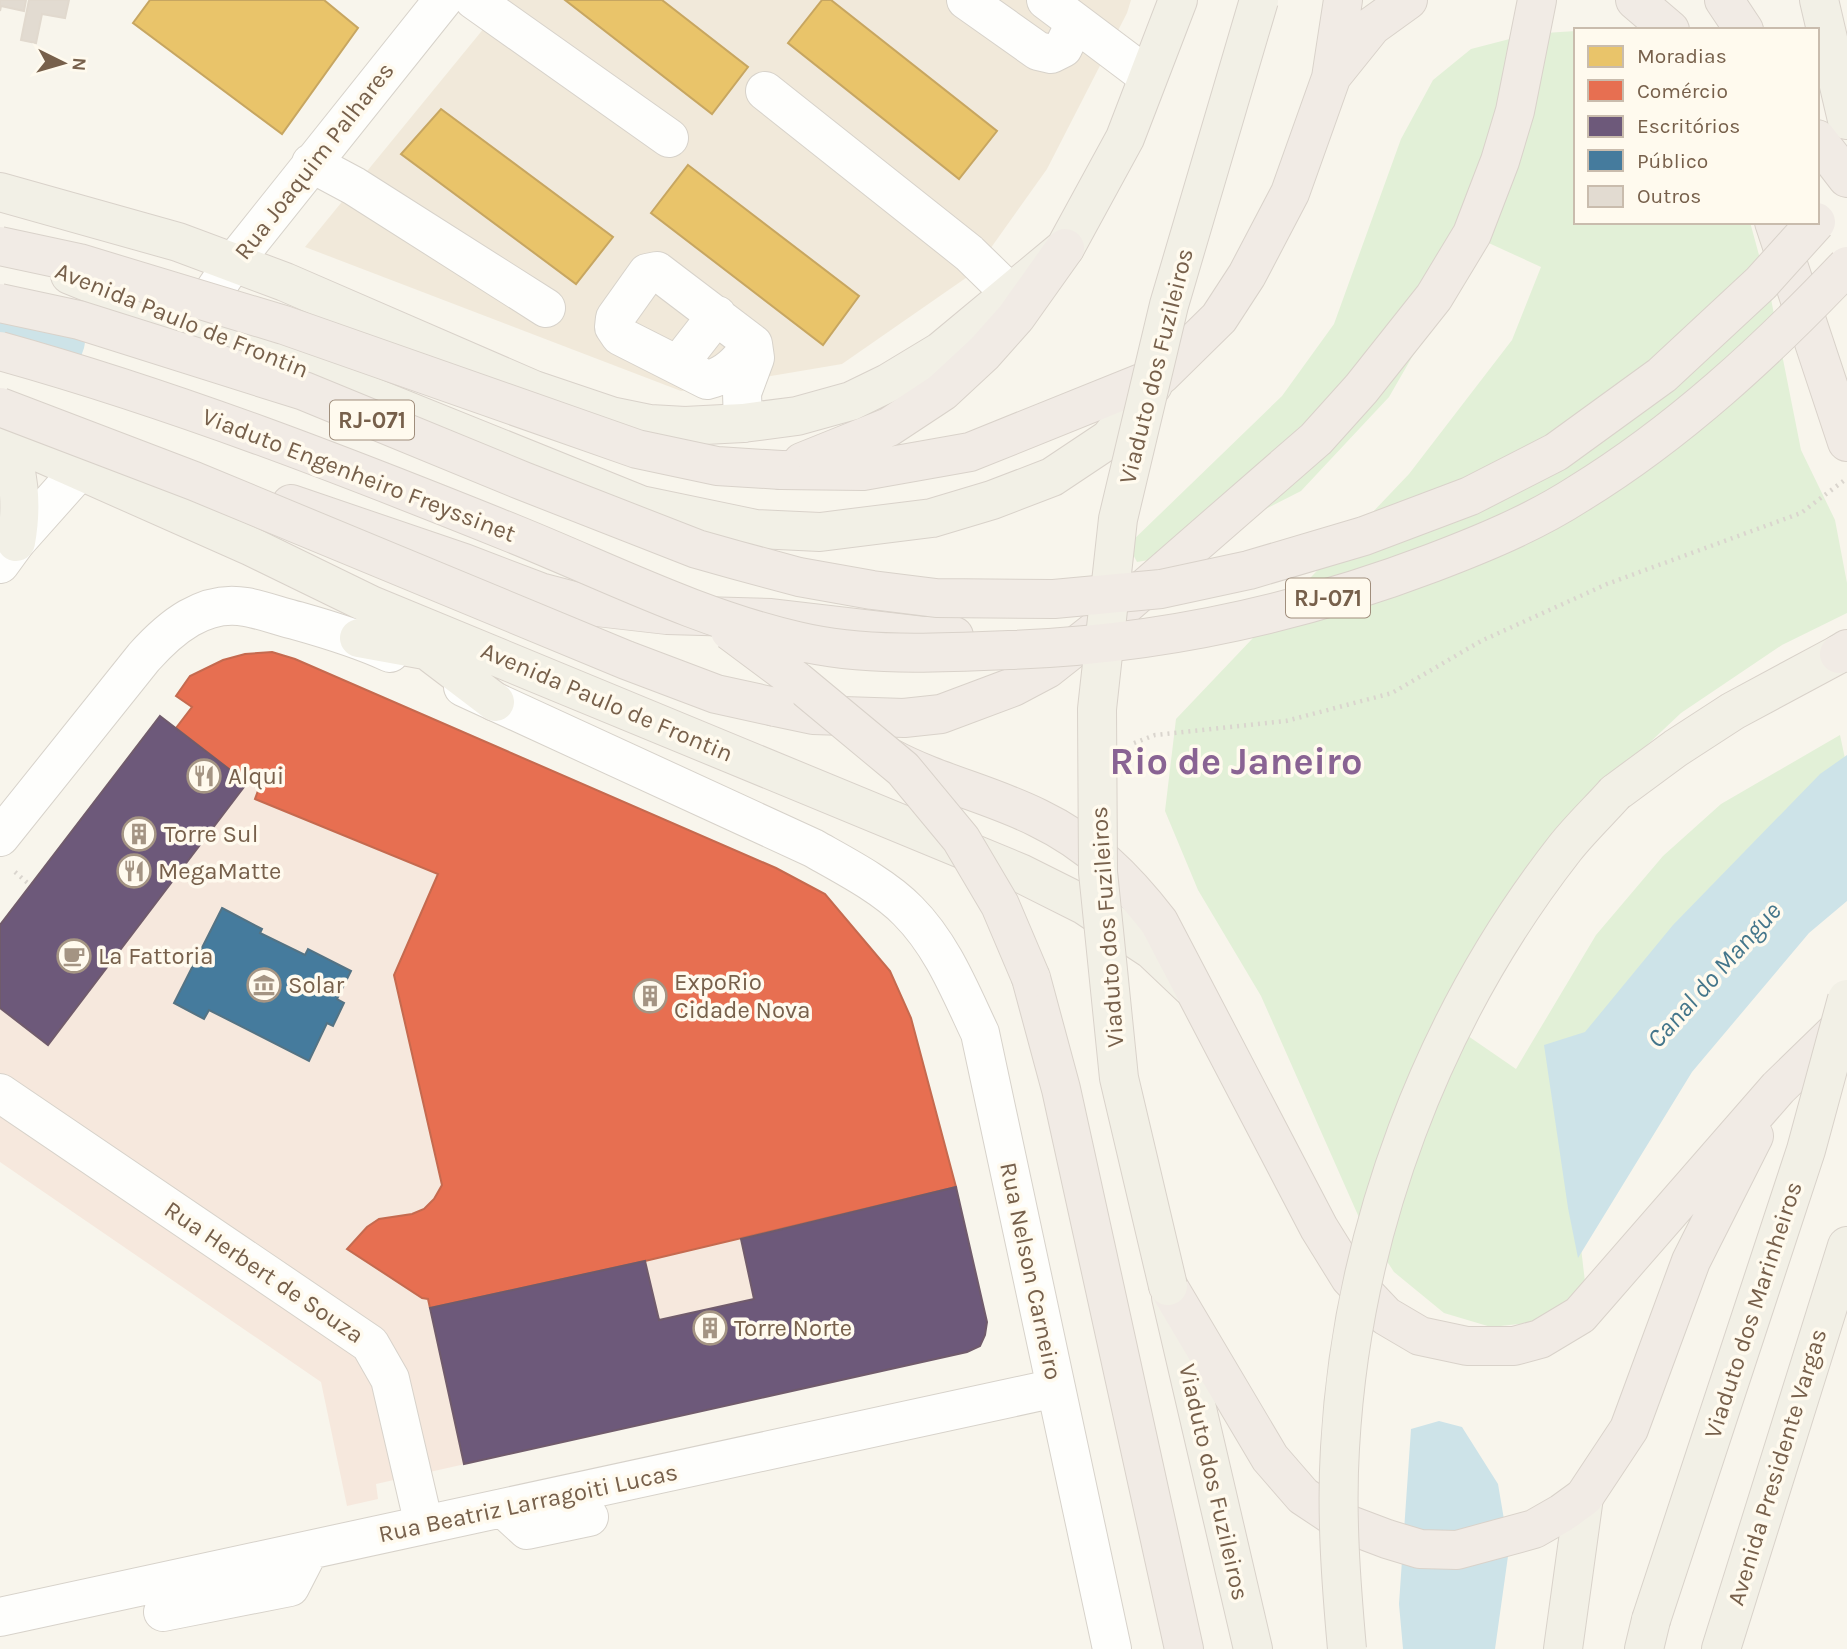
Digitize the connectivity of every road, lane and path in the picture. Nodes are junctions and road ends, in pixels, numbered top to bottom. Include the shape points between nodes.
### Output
1 (443, 0) edge
2 (474, 0) edge
3 (966, 0) edge
4 (1046, 0) edge
5 (1178, 0) edge
6 (1258, 0) edge
7 (1343, 0) edge
8 (1408, 0) edge
9 (1537, 0) edge
10 (1635, 0) edge
11 (1724, 0) edge
12 (1819, 0) edge
13 (1075, 23) junction
14 (1668, 28) edge
15 (1743, 28) edge
16 (1147, 76) junction
17 (1331, 78) junction
18 (765, 91) dead end
19 (1847, 120) edge
20 (669, 138) dead end
21 (1819, 142) edge
22 (311, 163) junction
23 (1847, 178) edge
24 (1847, 189) edge
25 (0, 192) edge
26 (1819, 220) edge
27 (1775, 224) edge
28 (1815, 224) edge
29 (0, 245) edge
30 (1065, 248) junction
31 (233, 263) junction
32 (1847, 266) edge
33 (1011, 294) junction
34 (0, 303) edge
35 (546, 308) dead end
36 (717, 315) junction
37 (191, 325) junction
38 (753, 344) junction
39 (0, 351) edge
40 (678, 365) junction
41 (1161, 375) junction
42 (743, 423) junction
43 (1, 424) edge
44 (1847, 442) edge
45 (81, 469) junction
46 (781, 470) junction
47 (1847, 478) edge
48 (8, 553) edge
49 (711, 617) junction
50 (365, 622) junction
51 (1099, 628) junction
52 (423, 650) junction
53 (1844, 652) edge
54 (512, 662) junction
55 (495, 702) junction
56 (813, 715) junction
57 (1130, 745) dead end
58 (0, 838) edge
59 (908, 911) joint
60 (1198, 993) junction
61 (1847, 999) edge
62 (1847, 1021) edge
63 (1778, 1088) junction
64 (0, 1093) edge
65 (1846, 1251) edge
66 (1168, 1286) junction
67 (1056, 1388) junction
68 (1584, 1497) junction
69 (656, 1502) dead end
70 (503, 1508) junction
71 (424, 1525) junction
72 (309, 1550) junction
73 (163, 1612) dead end
74 (0, 1617) edge
75 (1647, 1634) edge
76 (1112, 1649) edge
77 (1184, 1649) edge
78 (1252, 1649) edge
79 (1347, 1649) edge
80 (1563, 1649) edge
81 (1721, 1649) edge

1 - 22 street, Rua Joaquim Palhares
2 - 20 street
3 - 13 street via 1038,51 1051,54 1063,48
4 - 13 street
5 - 16 main road
6 - 66 main road, Viaduto dos Fuzileiros, bridge via 1169,305 1118,519 1097,709 1098,872 1119,1078
7 - 17 highway
8 - 17 highway via 1372,26
9 - 51 highway via 1500,161 1472,234 1434,298 1316,439
10 - 14 highway
11 - 15 highway
12 - 19 main road
13 - 16 street
16 - 30 main road via 1125,138
17 - 41 highway, Avenida Paulo de Frontin via 1290,193 1247,275 1219,318
18 - 33 street via 969,253
21 - 23 highway
22 - 31 street, Rua Joaquim Palhares
22 - 35 street
24 - 26 highway, RJ-071
25 - 31 main road via 178,242
27 - 44 highway
28 - 34 highway, RJ-071, bridge via 1761,283 1662,375 1556,452 1470,496 1364,536 1249,570 1161,589 1054,600 936,598 872,590 736,560 697,549 304,391 79,320
29 - 37 main road, Avenida Paulo de Frontin
29 - 46 highway, bridge via 79,263 284,325 637,449 717,466
30 - 33 main road
30 - 46 highway via 1016,317 942,393 889,427
31 - 37 street, Rua Joaquim Palhares
31 - 42 main road via 534,390 611,416 673,426
32 - 49 highway, RJ-071, bridge via 1792,324 1686,419 1577,495 1491,540 1377,584 1254,619 1149,639 1061,649 864,650 802,643
33 - 42 main road via 941,351 851,401 797,416
36 - 38 street
36 - 40 street
36 - 40 street via 657,271 647,273 615,318 614,327 620,336
37 - 41 main road, Avenida Paulo de Frontin via 642,505 756,529 794,531 932,518 1052,477 1109,439
38 - 40 street via 720,378 707,380
38 - 42 street via 755,358 743,393
39 - 49 highway, Viaduto Engenheiro Freyssinet / RJ-071, bridge via 133,390 349,467
41 - 46 highway via 970,452 863,471
43 - 45 main road, Avenida Paulo de Frontin
43 - 48 main road via 20,489 21,516
43 - 51 highway via 93,436 540,592 597,607 667,615 772,618 925,636
43 - 56 highway, bridge via 194,481 716,694
45 - 48 street
45 - 50 main road, Avenida Paulo de Frontin via 252,547
47 - 57 path via 1801,513 1607,584 1481,641 1392,693 1286,721 1155,734
49 - 77 highway, bridge via 903,769 961,839 1000,905 1031,978 1060,1088
50 - 52 main road
50 - 54 main road, Avenida Paulo de Frontin
50 - 55 street, Avenida Paulo de Frontin
50 - 58 street via 244,606 217,607 190,616 144,657
51 - 56 highway via 1047,669 941,714 904,718
52 - 54 main road
52 - 55 main road
53 - 79 main road, bridge via 1733,711 1615,793 1566,847 1519,914 1472,988 1432,1066 1401,1141 1353,1329 1341,1435 1339,1561
54 - 60 main road, Avenida Paulo de Frontin via 1020,873 1084,905 1152,950
55 - 59 street, Avenida Paulo de Frontin via 813,848 859,874
56 - 60 highway via 917,772 1037,817 1107,862 1159,922
59 - 67 street, Rua Nelson Carneiro via 945,960 980,1033
60 - 63 highway via 1319,1228 1350,1278 1386,1316 1420,1336 1467,1346 1527,1343 1580,1315
61 - 75 main road, Viaduto dos Marinheiros, bridge via 1806,1150
62 - 63 highway
63 - 68 highway via 1691,1261 1629,1429
64 - 71 street, Rua Herbert de Souza via 370,1344 390,1379
65 - 81 main road, Avenida Presidente Vargas
66 - 68 highway via 1270,1458 1303,1496 1342,1522 1420,1549 1457,1550 1534,1529
66 - 78 main road, Viaduto dos Fuzileiros
67 - 70 street, Rua Beatriz Larragoiti Lucas
67 - 76 street, Rua Nelson Carneiro
68 - 80 main road
69 - 70 street via 527,1530
70 - 71 street, Rua Beatriz Larragoiti Lucas
71 - 72 street, Rua Beatriz Larragoiti Lucas
72 - 73 street via 290,1587
72 - 74 street, Rua Beatriz Larragoiti Lucas

